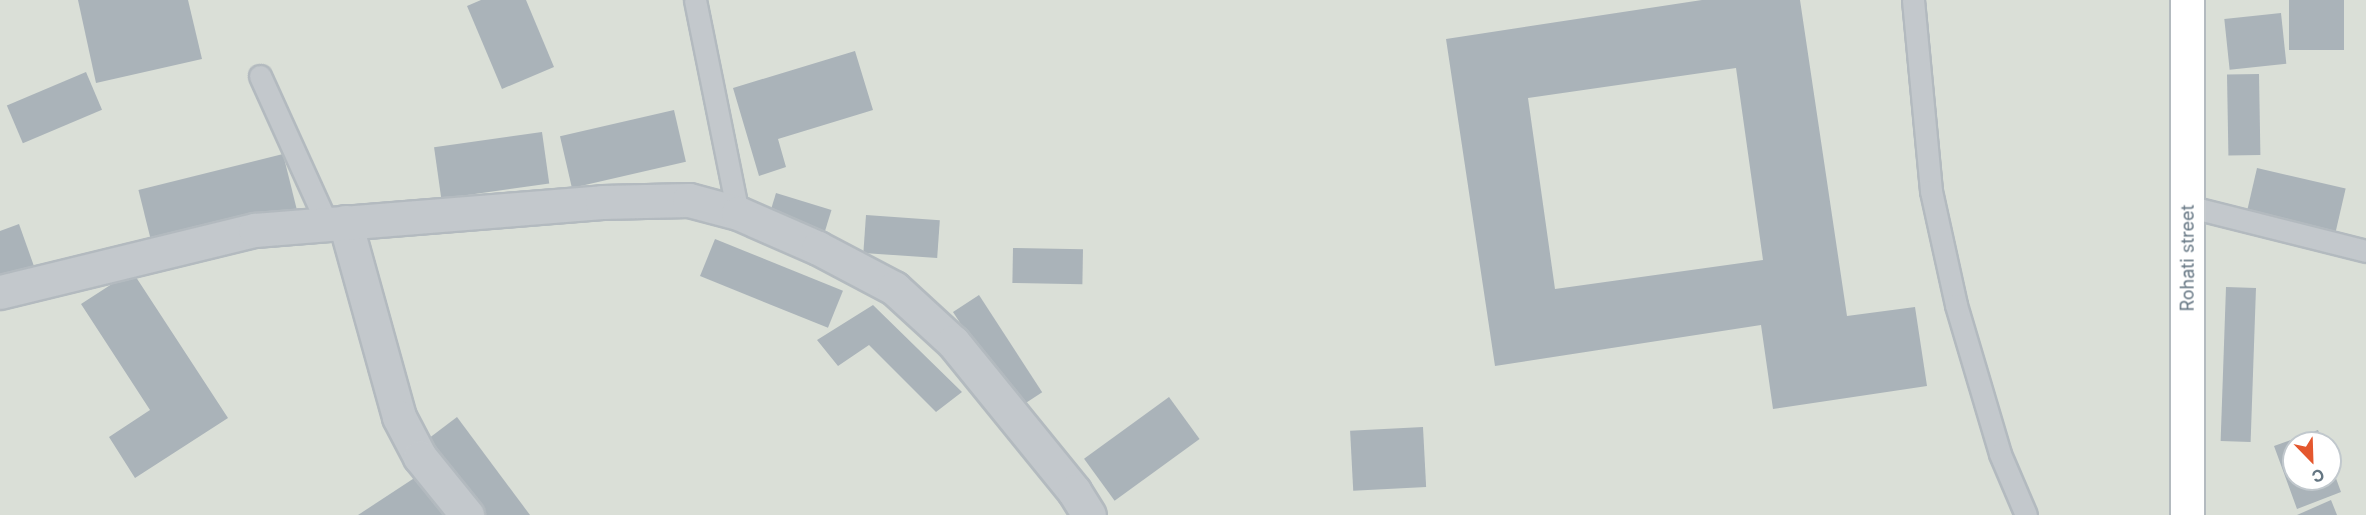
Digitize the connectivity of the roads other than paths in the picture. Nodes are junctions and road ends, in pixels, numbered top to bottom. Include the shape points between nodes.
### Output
1 (695, 0) edge
2 (1913, 0) edge
3 (2187, 0) edge
4 (260, 76) dead end
5 (2187, 207) junction
6 (738, 213) junction
7 (336, 223) junction
8 (2366, 251) edge
9 (0, 292) edge
10 (467, 515) edge
11 (1089, 515) edge
12 (2026, 515) edge
13 (2187, 515) edge

1 - 6 lane
2 - 12 lane via 1930,191 1959,317 2000,454
3 - 5 street, Rohati street
4 - 7 lane
5 - 8 lane
5 - 13 street, Rohati street
6 - 7 street via 689,200 613,201
6 - 11 street via 818,248 894,288 953,342 1074,491
7 - 9 street via 255,230
7 - 10 street via 399,417 420,457

